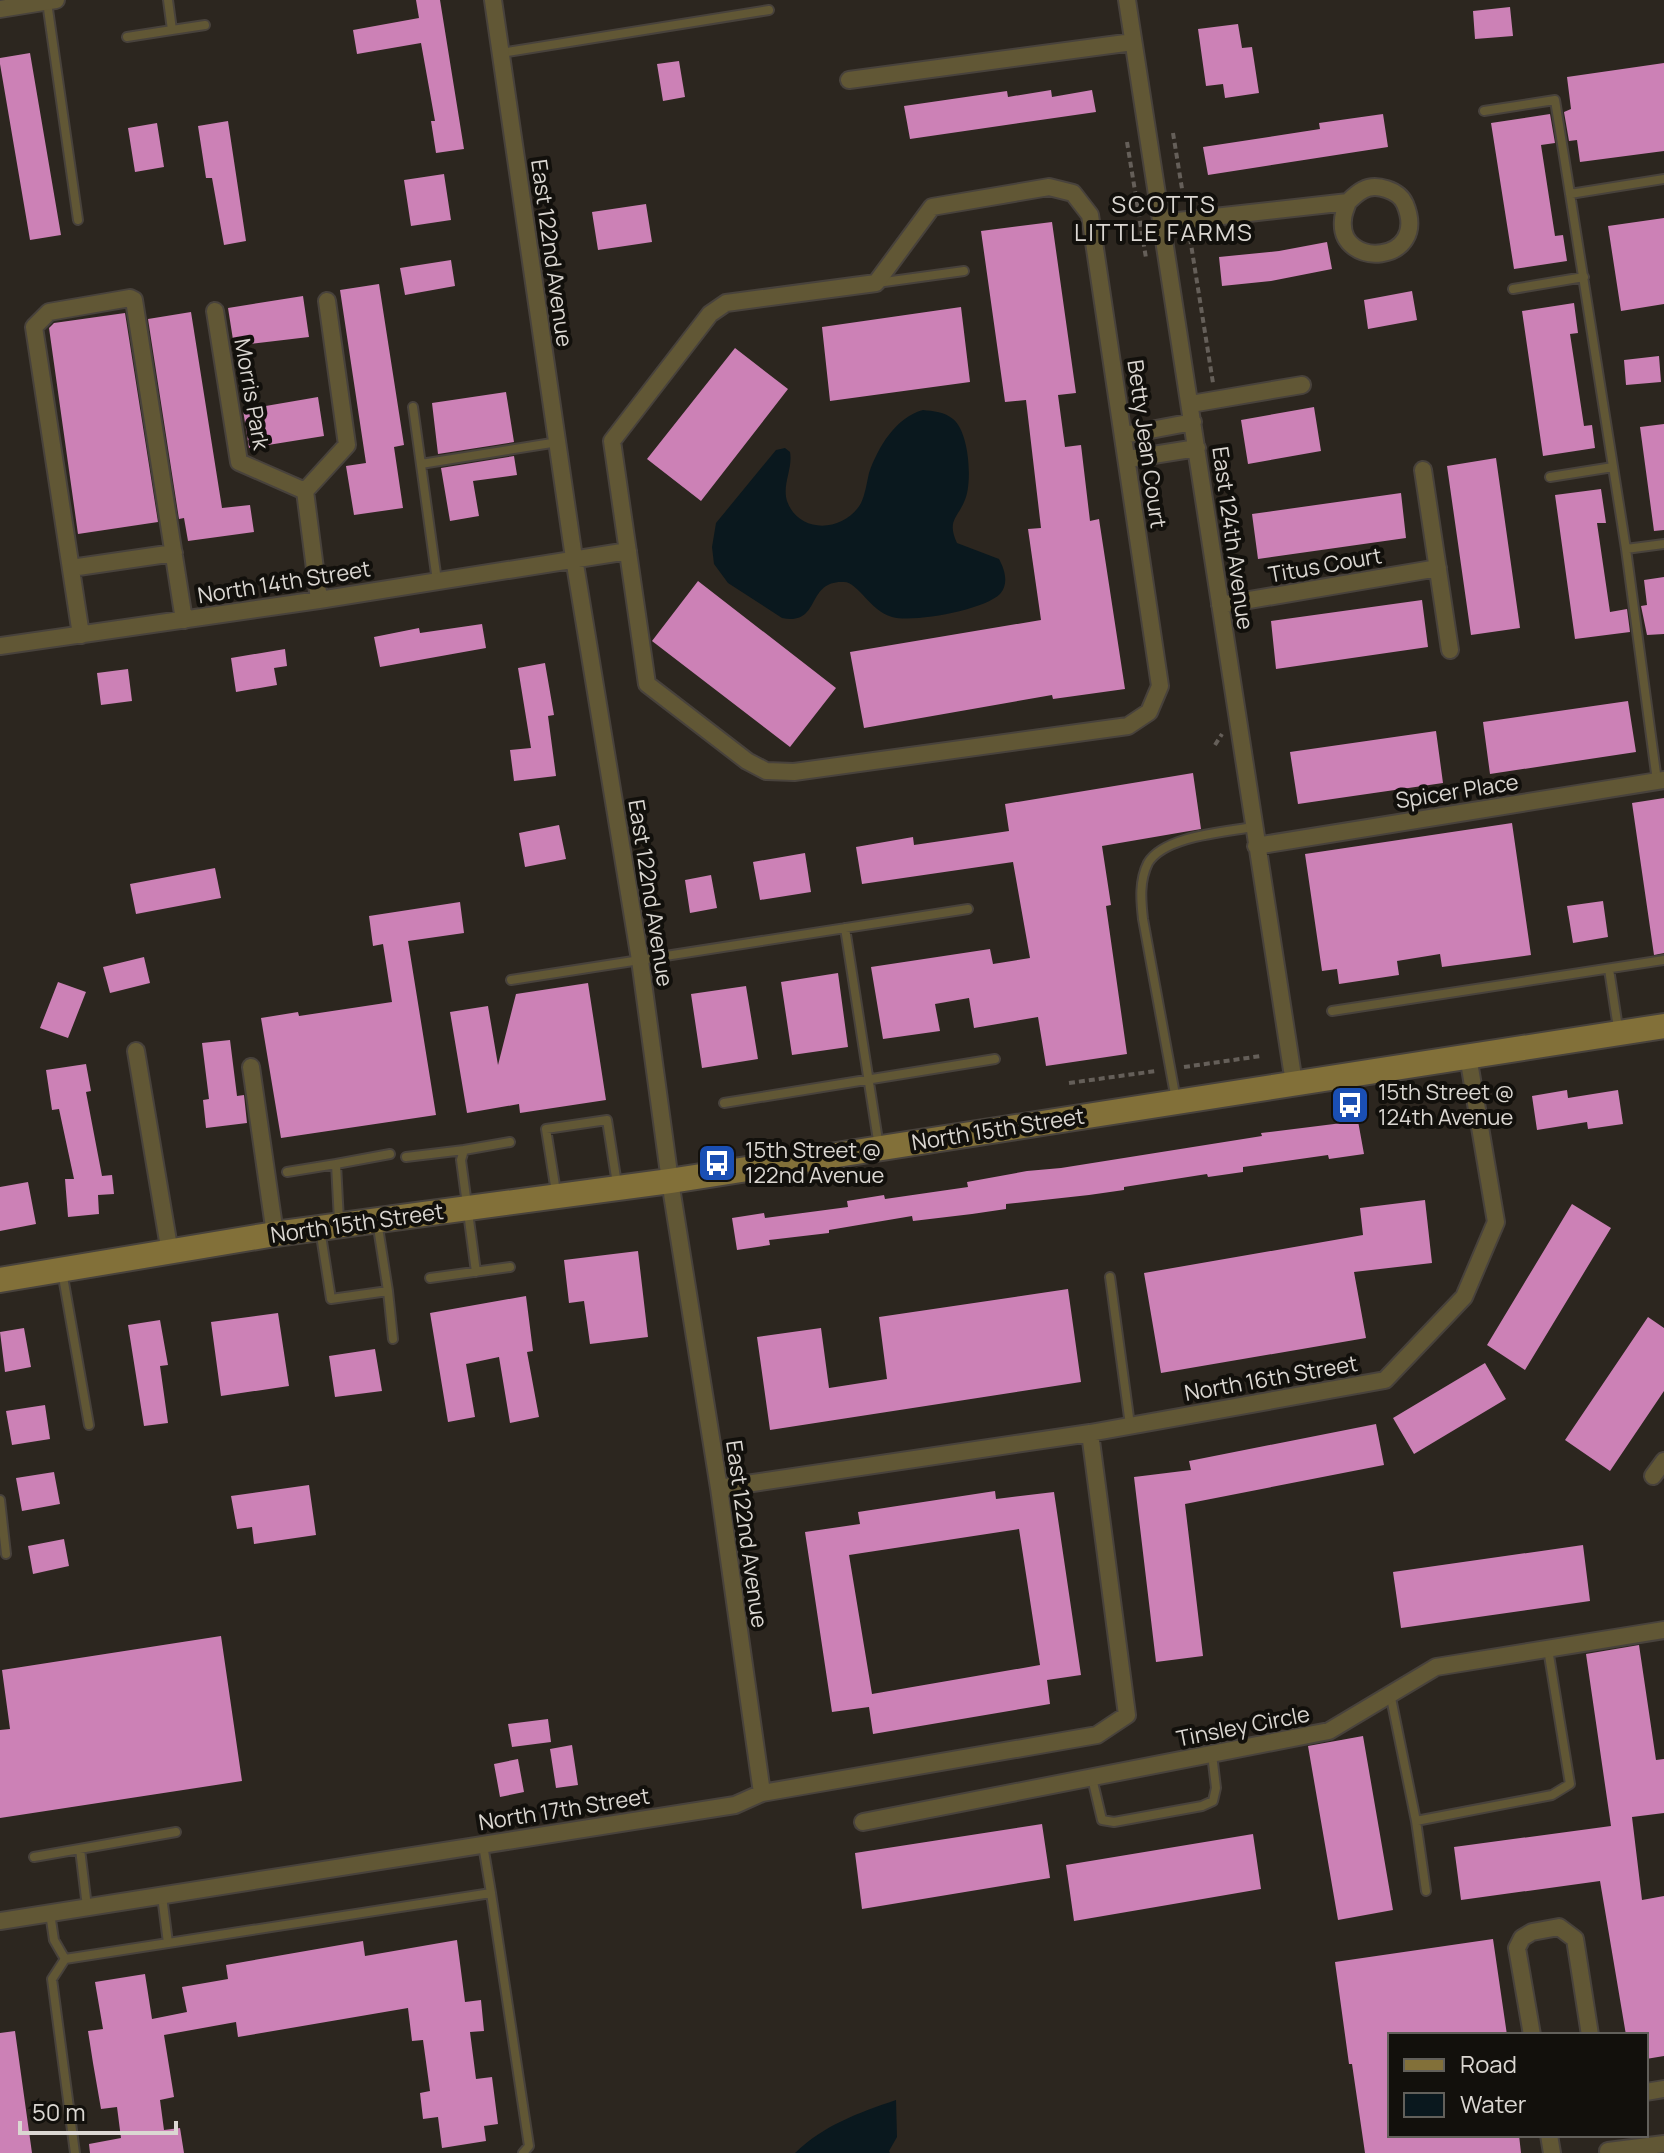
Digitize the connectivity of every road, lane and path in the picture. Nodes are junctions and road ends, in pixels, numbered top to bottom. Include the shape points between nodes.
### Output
1 (168, 0) edge
2 (493, 0) edge
3 (1127, 0) edge
4 (52, 1) edge
5 (0, 9) edge
6 (769, 10) dead end
7 (205, 25) dead end
8 (172, 30) junction
9 (127, 37) dead end
10 (1133, 42) junction
11 (501, 53) junction
12 (849, 80) dead end
13 (1484, 111) dead end
14 (1173, 133) dead end
15 (1664, 179) edge
16 (1570, 194) junction
17 (1348, 202) junction
18 (1187, 218) junction
19 (78, 220) dead end
20 (1160, 223) junction
21 (964, 271) dead end
22 (1584, 277) junction
23 (876, 283) junction
24 (1513, 289) dead end
25 (327, 301) dead end
26 (215, 311) dead end
27 (1214, 385) dead end
28 (1302, 385) dead end
29 (1191, 404) junction
30 (413, 407) dead end
31 (1193, 422) junction
32 (1124, 435) junction
33 (558, 442) junction
34 (1197, 448) junction
35 (1128, 459) junction
36 (421, 464) junction
37 (1613, 467) junction
38 (1423, 470) dead end
39 (1550, 477) dead end
40 (305, 491) junction
41 (1664, 544) edge
42 (1626, 549) junction
43 (628, 551) junction
44 (174, 553) junction
45 (574, 558) junction
46 (71, 568) junction
47 (1438, 568) junction
48 (437, 581) junction
49 (319, 600) junction
50 (1220, 605) junction
51 (184, 620) junction
52 (81, 635) junction
53 (0, 646) edge
54 (1450, 650) dead end
55 (1660, 780) edge
56 (1253, 827) junction
57 (1256, 846) junction
58 (968, 909) dead end
59 (845, 928) junction
60 (640, 960) junction
61 (1664, 960) edge
62 (1609, 969) junction
63 (511, 980) dead end
64 (1332, 1011) dead end
65 (1664, 1026) edge
66 (1619, 1033) junction
67 (136, 1051) dead end
68 (1468, 1056) junction
69 (995, 1059) dead end
70 (251, 1067) dead end
71 (868, 1080) junction
72 (1294, 1083) junction
73 (1176, 1101) junction
74 (724, 1103) dead end
75 (510, 1142) dead end
76 (879, 1148) junction
77 (464, 1150) junction
78 (390, 1154) dead end
79 (406, 1157) dead end
80 (336, 1164) junction
81 (287, 1172) dead end
82 (670, 1181) junction
83 (618, 1189) junction
84 (557, 1197) junction
85 (467, 1208) junction
86 (377, 1221) junction
87 (330, 1227) junction
88 (275, 1234) junction
89 (170, 1253) junction
90 (510, 1267) dead end
91 (62, 1270) junction
92 (476, 1272) junction
93 (1110, 1277) dead end
94 (430, 1278) dead end
95 (0, 1280) edge
96 (388, 1291) junction
97 (393, 1339) dead end
98 (89, 1425) dead end
99 (1130, 1426) junction
100 (1090, 1433) junction
101 (1664, 1461) edge
102 (1653, 1476) dead end
103 (719, 1488) junction
104 (0, 1500) edge
105 (6, 1554) dead end
106 (1664, 1630) edge
107 (1548, 1649) junction
108 (1390, 1693) junction
109 (1212, 1754) junction
110 (1092, 1778) junction
111 (762, 1793) junction
112 (1416, 1821) junction
113 (863, 1822) dead end
114 (176, 1832) dead end
115 (483, 1845) junction
116 (80, 1849) junction
117 (34, 1857) dead end
118 (1426, 1891) dead end
119 (491, 1893) junction
120 (162, 1895) junction
121 (87, 1907) junction
122 (50, 1913) junction
123 (0, 1921) edge
124 (168, 1943) junction
125 (65, 1959) junction
126 (1532, 2033) edge
127 (1590, 2033) edge
128 (1664, 2144) edge
129 (1608, 2146) edge
130 (75, 2153) edge
131 (523, 2153) edge

1 - 8 lane
2 - 11 street, East 122nd Avenue
3 - 10 street, East 124th Avenue
4 - 5 street
4 - 19 lane
6 - 11 lane
7 - 8 lane
8 - 9 lane
10 - 12 street
10 - 20 street, East 124th Avenue
11 - 33 street, East 122nd Avenue
13 - 16 lane via 1555,100
14 - 18 path
15 - 16 lane
16 - 22 lane
17 - 17 street via 1342,223 1349,243 1367,254 1388,254 1405,240 1411,220 1404,200 1386,188 1364,189
17 - 18 street
18 - 20 street
18 - 27 path
20 - 29 street, East 124th Avenue
21 - 23 lane
22 - 24 lane
22 - 37 lane
23 - 32 street, Betty Jean Court via 932,207 1049,187 1073,193 1090,215
23 - 43 street, Betty Jean Court via 726,303 710,314 612,441
25 - 40 street via 347,445
26 - 40 street, Morris Park via 239,462
28 - 29 street
29 - 31 street, East 124th Avenue
30 - 36 lane
31 - 32 street
31 - 34 street, East 124th Avenue
32 - 35 street, Betty Jean Court
33 - 36 lane
33 - 45 street, East 122nd Avenue
34 - 35 street
34 - 50 street, East 124th Avenue
35 - 43 street, Betty Jean Court via 1160,686 1149,712 1128,726 794,772 766,771 647,684
36 - 48 lane
37 - 39 lane
37 - 42 lane
38 - 47 street
40 - 49 street
41 - 42 lane
42 - 55 lane
43 - 45 street
44 - 46 street
44 - 46 street via 130,298 49,312 34,327
44 - 51 street
45 - 48 street, North 14th Street
45 - 60 street, East 122nd Avenue
46 - 52 street
47 - 50 street, Titus Court
47 - 54 street
48 - 49 street, North 14th Street
49 - 51 street, North 14th Street
50 - 56 street, East 124th Avenue
51 - 52 street, North 14th Street
52 - 53 street, North 14th Street
55 - 57 street, Spicer Place
56 - 57 street, East 124th Avenue
56 - 73 lane via 1190,838 1156,853 1140,890
57 - 72 street, East 124th Avenue
58 - 59 lane
59 - 60 lane
59 - 71 lane
60 - 63 lane
60 - 82 street, East 122nd Avenue
61 - 62 lane
62 - 64 lane
62 - 66 lane
65 - 66 street, North 15th Street
66 - 68 street, North 15th Street
67 - 89 street
68 - 72 street, North 15th Street
68 - 99 street, North 16th Street via 1496,1222 1464,1297 1385,1380
69 - 71 lane
70 - 88 street
71 - 74 lane
71 - 76 lane
72 - 73 street, North 15th Street
73 - 76 street, North 15th Street
75 - 77 lane
76 - 82 street, North 15th Street
77 - 79 lane
77 - 85 lane
78 - 80 lane
80 - 81 lane
80 - 87 lane
82 - 83 street, North 15th Street
82 - 103 street, East 122nd Avenue
83 - 84 street, North 15th Street
83 - 84 lane via 607,1120 546,1129
84 - 85 street, North 15th Street
85 - 86 street, North 15th Street
85 - 92 lane
86 - 87 street, North 15th Street
86 - 96 lane
87 - 88 street, North 15th Street
87 - 96 lane via 331,1299
88 - 89 street, North 15th Street
89 - 91 street, North 15th Street
90 - 92 lane
91 - 95 street, North 15th Street
91 - 98 lane
92 - 94 lane
93 - 99 lane
96 - 97 lane
99 - 100 street, North 16th Street
100 - 103 street, North 16th Street
100 - 111 street, North 17th Street via 1127,1715 1097,1735
101 - 102 street
103 - 111 street, East 122nd Avenue
104 - 105 lane
106 - 107 street, Tinsley Circle
107 - 108 street, Tinsley Circle via 1436,1667
107 - 112 lane via 1570,1784 1552,1795
108 - 109 street, Tinsley Circle via 1329,1731
108 - 112 lane
109 - 110 street, Tinsley Circle
109 - 110 lane via 1216,1788 1213,1801 1202,1806 1102,1820
110 - 113 street, Tinsley Circle
111 - 115 street, North 17th Street via 735,1805
112 - 118 lane
114 - 116 lane
115 - 119 lane
115 - 120 street, North 17th Street
116 - 117 lane
116 - 121 lane
119 - 124 lane
119 - 131 lane via 529,2146
120 - 121 street, North 17th Street
120 - 124 lane
121 - 122 street, North 17th Street
122 - 123 street, North 17th Street
122 - 125 lane via 54,1940
124 - 125 lane
125 - 130 lane via 52,1979
126 - 127 street via 1517,1948 1532,1932 1559,1927 1575,1939
128 - 129 street

